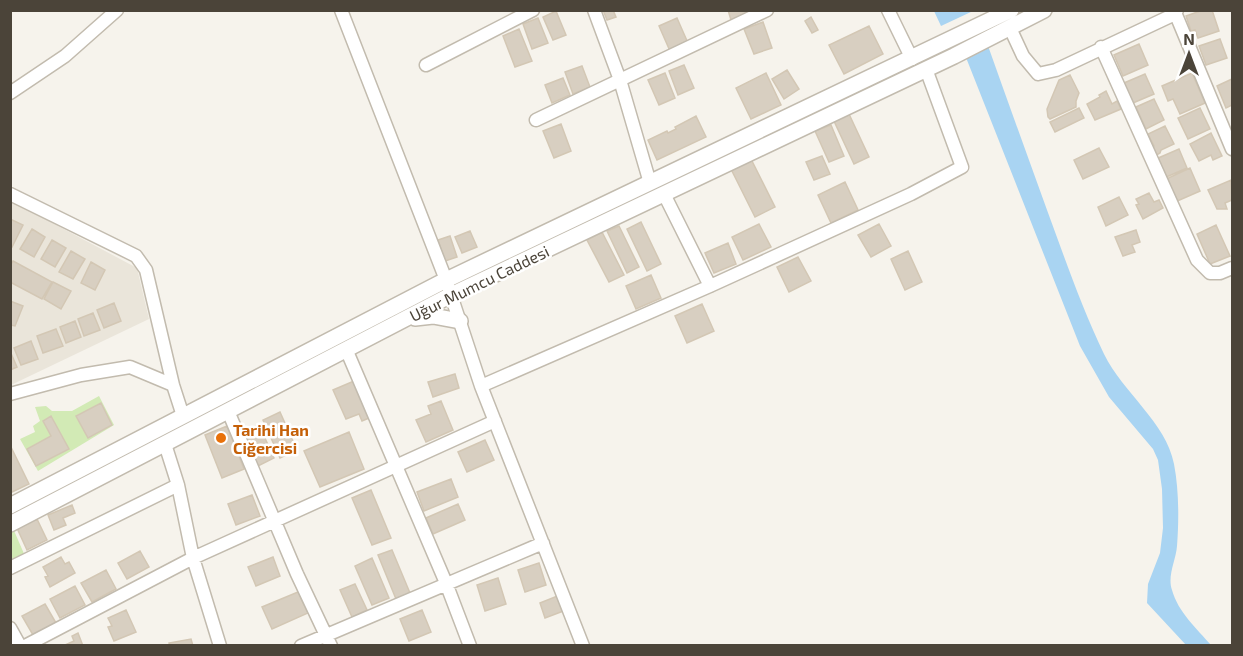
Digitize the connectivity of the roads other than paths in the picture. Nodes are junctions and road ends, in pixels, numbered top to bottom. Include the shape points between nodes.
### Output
1 (341, 10) edge
2 (533, 10) edge
3 (594, 10) edge
4 (766, 10) edge
5 (888, 10) edge
6 (1044, 10) edge
7 (116, 11) edge
8 (1008, 11) edge
9 (1175, 12) edge
10 (1010, 28) junction
11 (989, 30) junction
12 (1101, 47) junction
13 (950, 49) junction
14 (912, 59) junction
15 (426, 65) dead end
16 (926, 69) junction
17 (620, 81) junction
18 (10, 93) edge
19 (536, 120) dead end
20 (1233, 149) edge
21 (650, 183) junction
22 (10, 194) edge
23 (664, 194) junction
24 (1233, 267) edge
25 (446, 280) junction
26 (710, 286) junction
27 (451, 295) junction
28 (406, 319) junction
29 (460, 321) junction
30 (346, 349) junction
31 (173, 385) junction
32 (481, 386) junction
33 (10, 394) edge
34 (228, 411) junction
35 (183, 416) junction
36 (495, 421) junction
37 (191, 430) junction
38 (162, 436) junction
39 (397, 465) junction
40 (178, 485) junction
41 (10, 506) edge
42 (274, 521) junction
43 (10, 524) edge
44 (543, 543) junction
45 (193, 558) junction
46 (10, 568) edge
47 (446, 583) junction
48 (10, 628) edge
49 (328, 640) edge
50 (20, 645) edge
51 (25, 645) edge
52 (220, 645) edge
53 (301, 645) edge
54 (470, 645) edge
55 (582, 645) edge

1 - 25 street
2 - 15 street
3 - 17 street
4 - 17 street
5 - 14 street
6 - 10 street
7 - 18 street via 64,56
8 - 11 street
9 - 12 street
9 - 20 street
10 - 11 street
10 - 12 street via 1023,56 1038,74 1056,70
11 - 13 street
12 - 24 street via 1197,260 1210,273
13 - 14 street, Uğur Mumcu Caddesi
13 - 16 street, Uğur Mumcu Caddesi
14 - 21 street, Uğur Mumcu Caddesi
16 - 23 street, Uğur Mumcu Caddesi
16 - 26 street via 962,167
17 - 19 street
17 - 21 street
21 - 25 street, Uğur Mumcu Caddesi
22 - 31 street via 141,261
23 - 26 street
23 - 27 street, Uğur Mumcu Caddesi
25 - 27 street
25 - 35 street, Uğur Mumcu Caddesi
26 - 32 street
27 - 28 street, Uğur Mumcu Caddesi
27 - 29 street
28 - 29 street via 433,316
28 - 30 street, Uğur Mumcu Caddesi
29 - 32 street
30 - 34 street, Uğur Mumcu Caddesi
30 - 39 street
31 - 33 street via 130,367
31 - 35 street
32 - 36 street
34 - 37 street, Uğur Mumcu Caddesi
34 - 42 street
35 - 37 street
35 - 38 street, Uğur Mumcu Caddesi
36 - 39 street
36 - 44 street
37 - 38 street, Uğur Mumcu Caddesi
38 - 40 street
38 - 41 street, Uğur Mumcu Caddesi
38 - 43 street, Uğur Mumcu Caddesi
39 - 42 street
39 - 47 street
40 - 45 street
40 - 46 street
42 - 45 street
42 - 49 street
44 - 47 street
44 - 55 street
45 - 51 street
45 - 52 street
47 - 49 street
47 - 54 street
48 - 50 street
49 - 53 street

